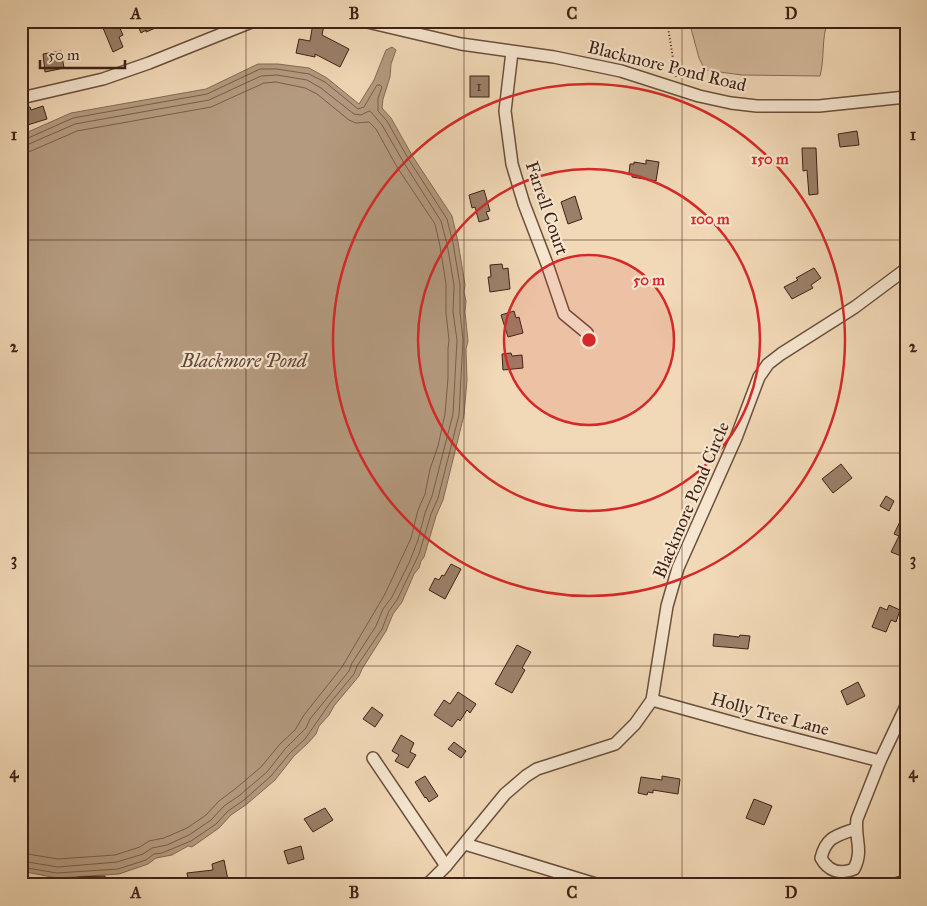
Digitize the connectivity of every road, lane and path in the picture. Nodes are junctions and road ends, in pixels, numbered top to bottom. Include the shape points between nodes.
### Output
1 (254, 21) edge
2 (363, 21) edge
3 (667, 21) edge
4 (512, 52) junction
5 (678, 89) junction
6 (906, 97) edge
7 (21, 98) edge
8 (906, 269) edge
9 (588, 333) dead end
10 (652, 700) junction
11 (906, 706) edge
12 (373, 758) dead end
13 (880, 761) junction
14 (855, 829) dead end
15 (465, 844) junction
16 (446, 866) junction
17 (427, 885) edge
18 (599, 885) edge

1 - 7 street via 103,79
2 - 4 street, Blackmore Pond Road via 461,44
3 - 5 path
4 - 5 street, Blackmore Pond Road via 613,69
4 - 9 street, Farrell Court via 506,111 512,164 564,314
5 - 6 street, Blackmore Pond Road via 731,103 757,106 819,106
8 - 10 street, Blackmore Pond Circle via 855,307 781,354 759,377 736,438 678,568 666,606
10 - 13 street, Holly Tree Lane
10 - 15 street, Blackmore Pond Circle via 615,744 537,770 515,784
11 - 13 street
12 - 16 street
13 - 14 street
15 - 16 street, Blackmore Pond Circle
15 - 18 street
16 - 17 street, Blackmore Pond Circle

